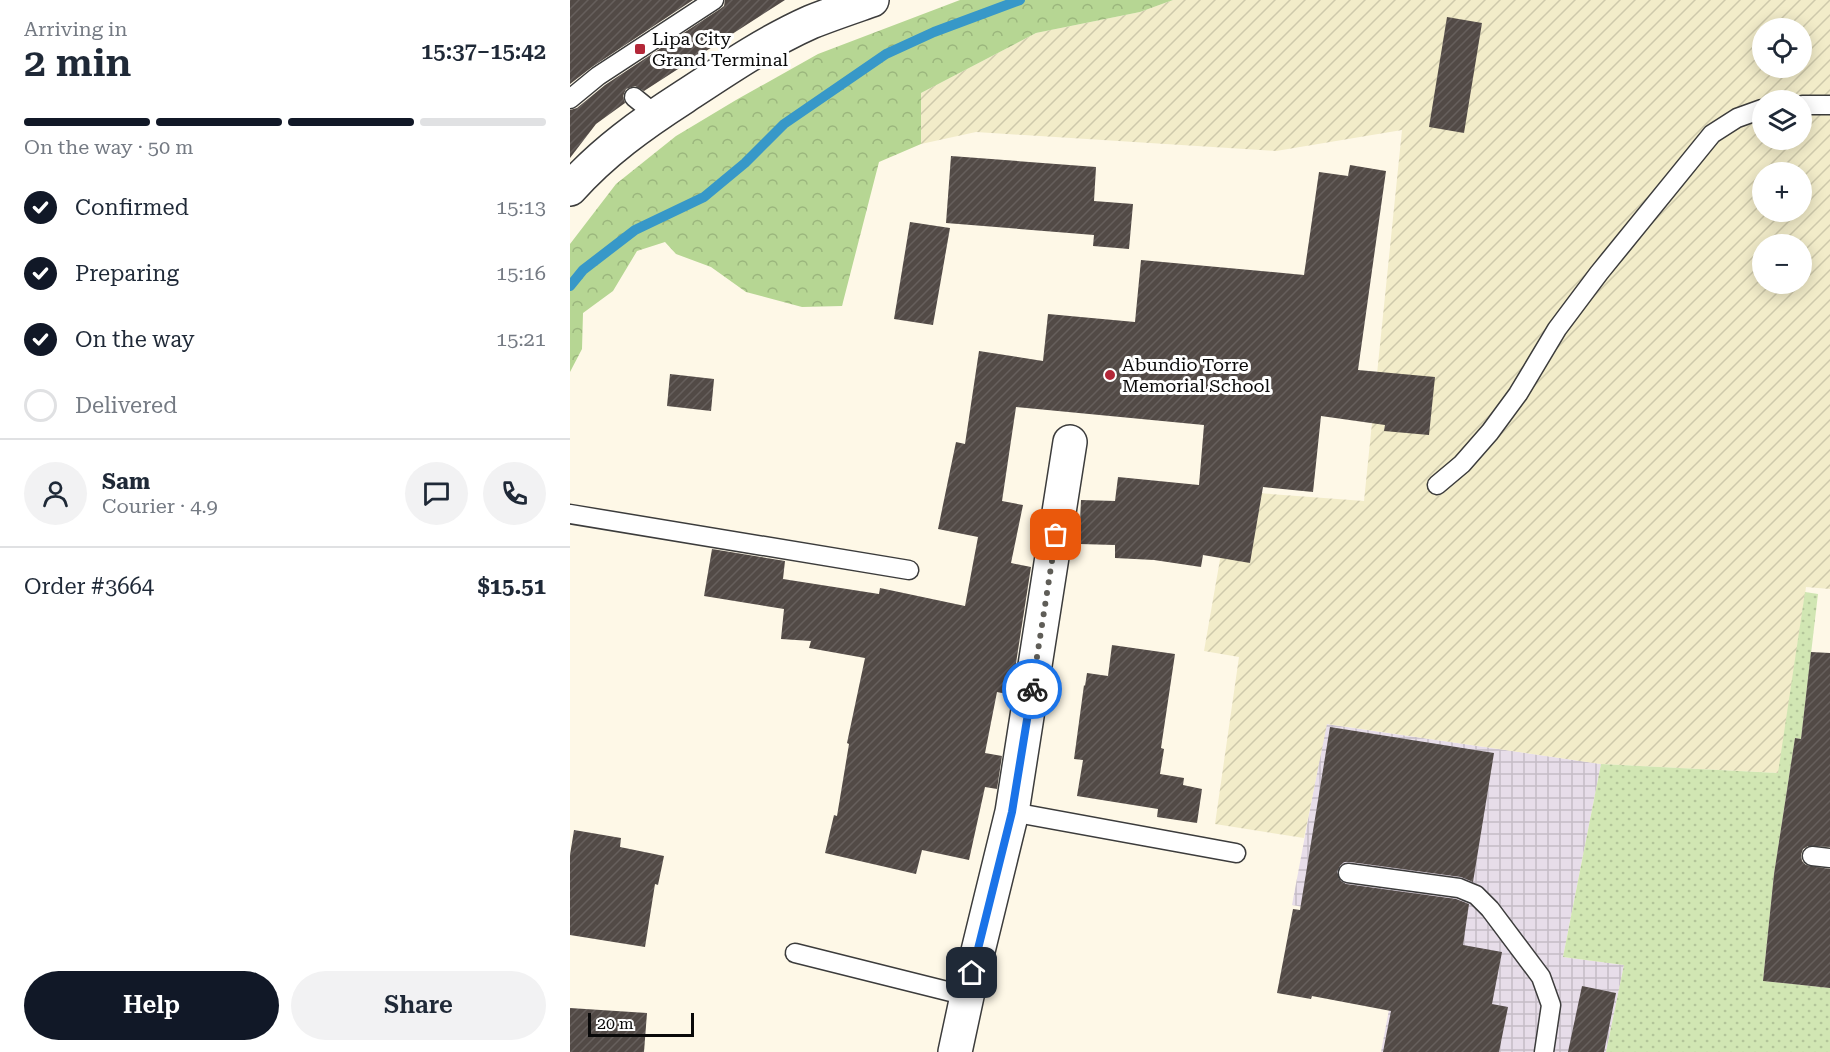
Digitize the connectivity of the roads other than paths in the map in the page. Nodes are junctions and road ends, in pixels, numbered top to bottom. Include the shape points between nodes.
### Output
1 (714, 0) edge
2 (872, 0) edge
3 (570, 99) edge
4 (1812, 105) edge
5 (1830, 105) edge
6 (1752, 113) edge
7 (570, 188) edge
8 (1070, 442) dead end
9 (1437, 485) dead end
10 (570, 514) edge
11 (909, 570) dead end
12 (1012, 812) junction
13 (1236, 853) dead end
14 (1348, 873) dead end
15 (795, 953) dead end
16 (967, 996) junction
17 (955, 1052) edge
18 (1544, 1052) edge

1 - 3 lane via 598,76
2 - 7 street via 811,22 645,106 615,145
4 - 5 lane
6 - 9 lane via 1712,134 1676,176 1557,329 1490,432
8 - 12 street
10 - 11 lane
12 - 13 lane
12 - 16 street
14 - 18 lane via 1459,888 1476,896 1541,977 1551,1005
15 - 16 lane
16 - 17 street

